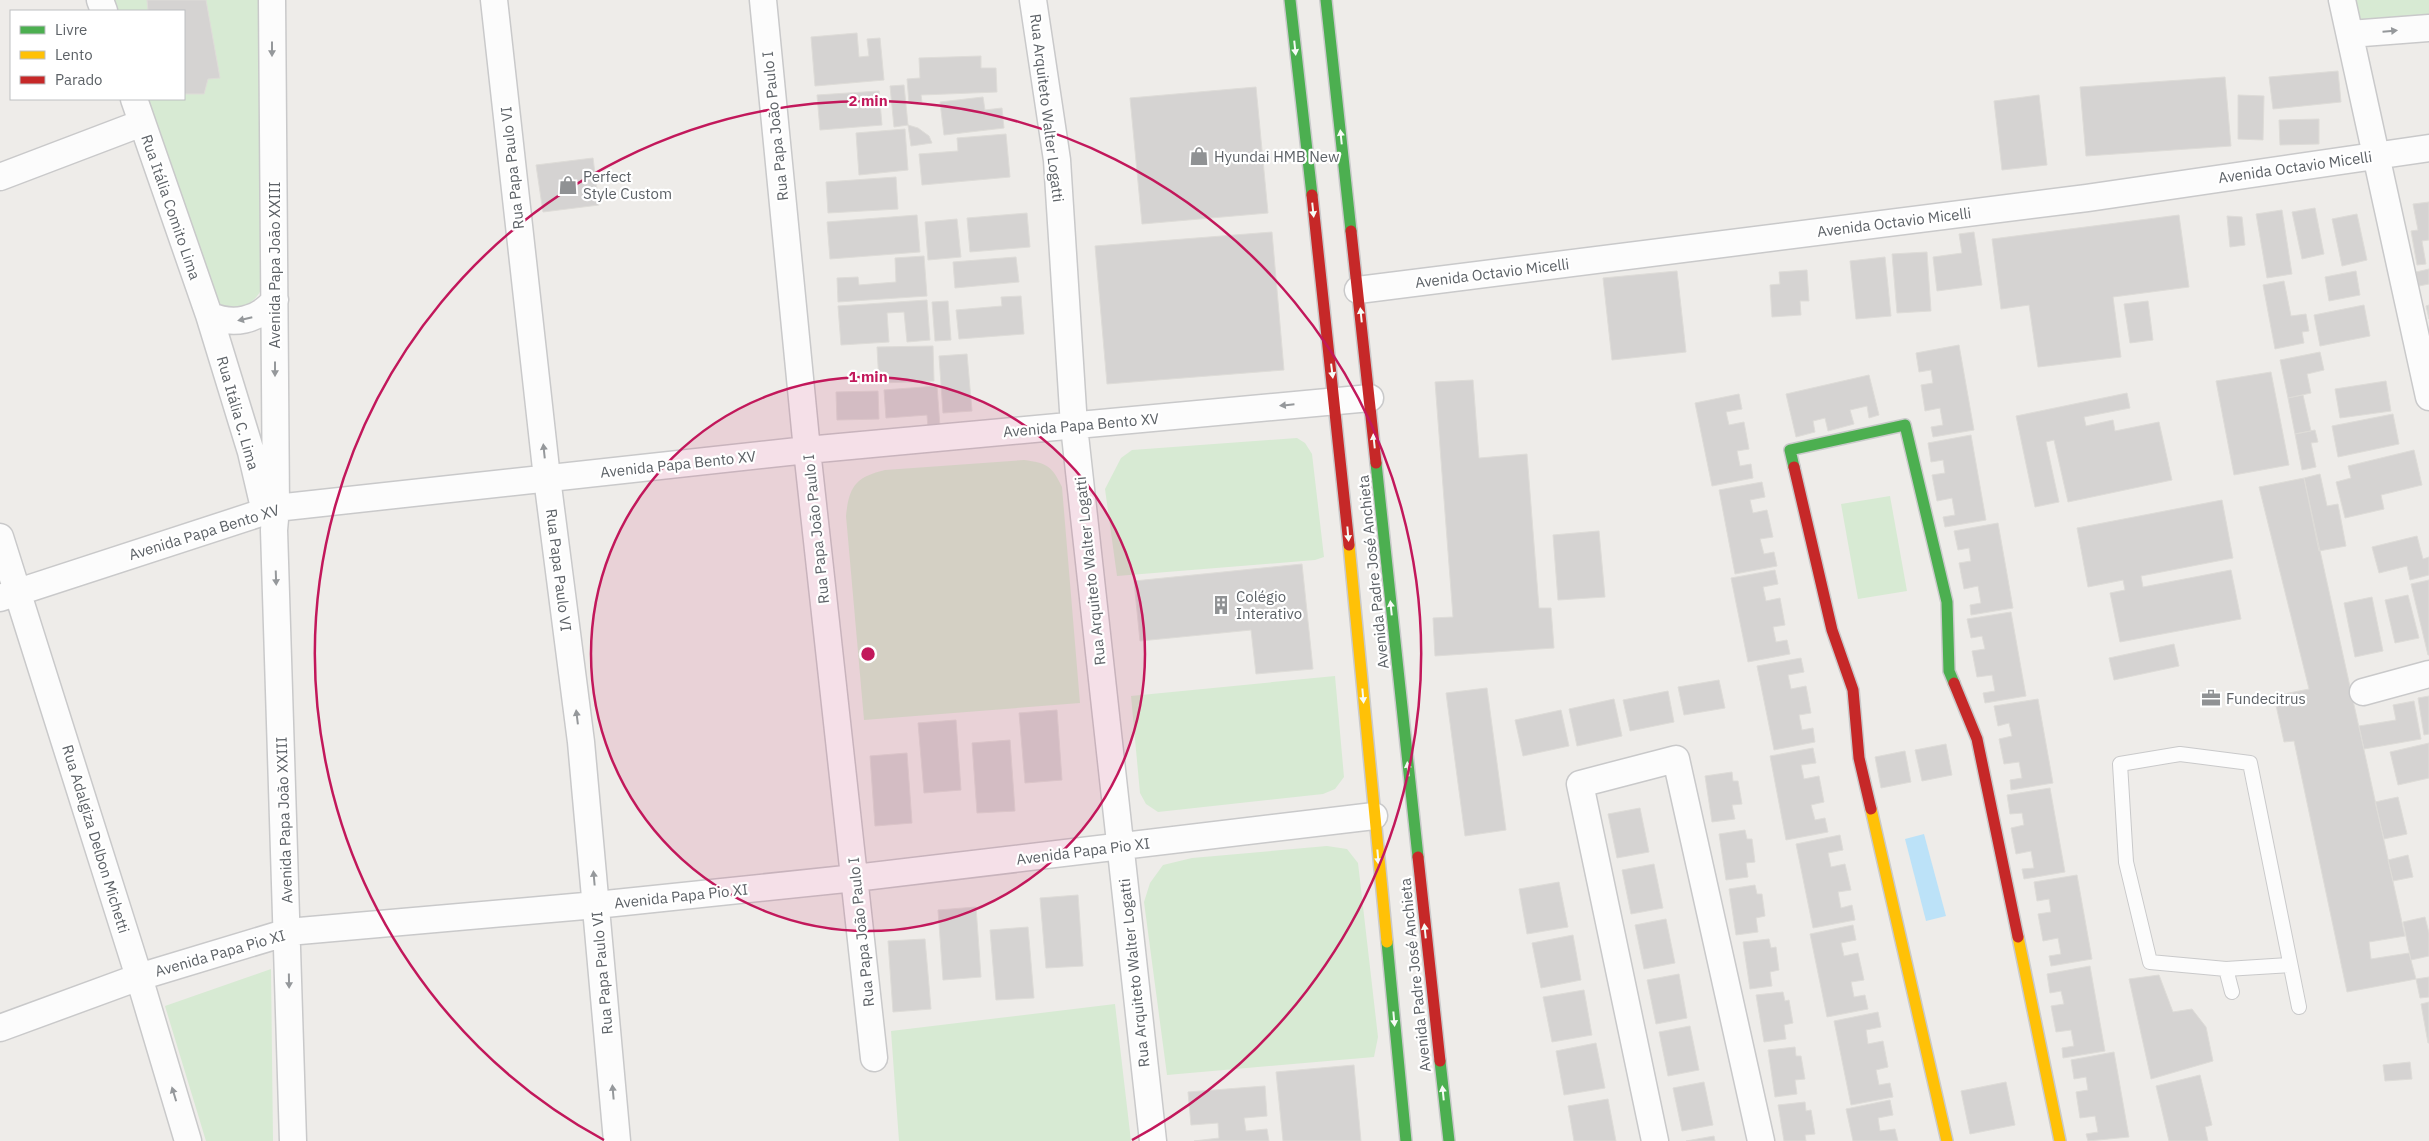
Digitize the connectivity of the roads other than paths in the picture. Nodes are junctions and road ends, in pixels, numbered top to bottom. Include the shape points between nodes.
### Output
1 (272, 0) edge
2 (494, 0) edge
3 (763, 0) edge
4 (1033, 0) edge
5 (1290, 0) edge
6 (1326, 0) edge
7 (2342, 0) edge
8 (2429, 28) edge
9 (2350, 34) junction
10 (134, 100) edge
11 (142, 123) junction
12 (2429, 148) edge
13 (2377, 155) junction
14 (0, 177) edge
15 (1358, 290) junction
16 (275, 300) junction
17 (209, 315) junction
18 (2429, 397) edge
19 (1370, 398) junction
20 (1335, 401) junction
21 (1074, 426) junction
22 (807, 450) junction
23 (547, 478) junction
24 (272, 516) junction
25 (0, 537) edge
26 (9, 595) edge
27 (2429, 674) edge
28 (2363, 692) dead end
29 (1374, 816) junction
30 (1120, 846) junction
31 (855, 878) junction
32 (596, 905) junction
33 (288, 932) junction
34 (2290, 965) junction
35 (2226, 968) junction
36 (139, 977) junction
37 (2232, 992) dead end
38 (2299, 1007) dead end
39 (0, 1028) edge
40 (874, 1058) dead end
41 (188, 1141) edge
42 (293, 1141) edge
43 (618, 1141) edge
44 (1153, 1141) edge
45 (1406, 1141) edge
46 (1448, 1141) edge
47 (1655, 1141) edge
48 (1761, 1141) edge
49 (1947, 1141) edge
50 (2060, 1141) edge

1 -> 16 street, Avenida Papa João XXIII
23 -> 2 street, Rua Papa Paulo VI
3 - 22 street, Rua Papa João Paulo I
4 - 21 street, Rua Arquiteto Walter Logatti via 1057,160
5 -> 20 main road, Avenida Padre José Anchieta
15 -> 6 main road, Avenida Padre José Anchieta
7 - 9 street
9 -> 8 street
9 - 13 street
10 - 11 street, Rua Itália Comito Lima
11 - 14 street
11 - 17 street, Rua Itália Comito Lima
12 - 13 street, Avenida Octavio Micelli
13 - 15 street, Avenida Octavio Micelli via 2087,198
13 - 18 street
19 -> 15 main road, Avenida Padre José Anchieta
16 -> 17 street via 264,312 241,321
16 -> 24 street, Avenida Papa João XXIII
17 - 24 street, Rua Itália C. Lima
19 - 20 street, Avenida Papa Bento XV
46 -> 19 main road, Avenida Padre José Anchieta
20 -> 21 street, Avenida Papa Bento XV
20 -> 29 main road, Avenida Padre José Anchieta
21 - 22 street, Avenida Papa Bento XV
21 - 30 street, Rua Arquiteto Walter Logatti
22 - 23 street, Avenida Papa Bento XV
22 - 31 street, Rua Papa João Paulo I
23 - 24 street, Avenida Papa Bento XV
32 -> 23 street, Rua Papa Paulo VI via 581,742
24 - 26 street, Avenida Papa Bento XV
24 -> 33 street, Avenida Papa João XXIII
25 - 26 street, Rua Adalgiza Delbon Michetti
26 - 36 street, Rua Adalgiza Delbon Michetti
27 - 28 street
29 - 30 street, Avenida Papa Pio XI
29 -> 45 main road, Avenida Padre José Anchieta
30 - 31 street, Avenida Papa Pio XI
30 - 44 street, Rua Arquiteto Walter Logatti
31 - 32 street, Avenida Papa Pio XI
31 - 40 street, Rua Papa João Paulo I
32 - 33 street, Avenida Papa Pio XI
43 -> 32 street, Rua Papa Paulo VI
33 - 36 street, Avenida Papa Pio XI
33 -> 42 street, Avenida Papa João XXIII
34 - 35 lane
34 - 35 lane via 2250,763 2180,754 2120,764 2126,862 2150,962
34 - 38 lane
35 - 37 lane
36 - 39 street, Avenida Papa Pio XI
41 -> 36 street, Rua Adalgiza Delbon Michetti
47 - 48 street via 1580,784 1676,759
49 - 50 main road via 1859,758 1853,690 1832,630 1790,450 1904,425 1947,602 1949,671 1977,739

